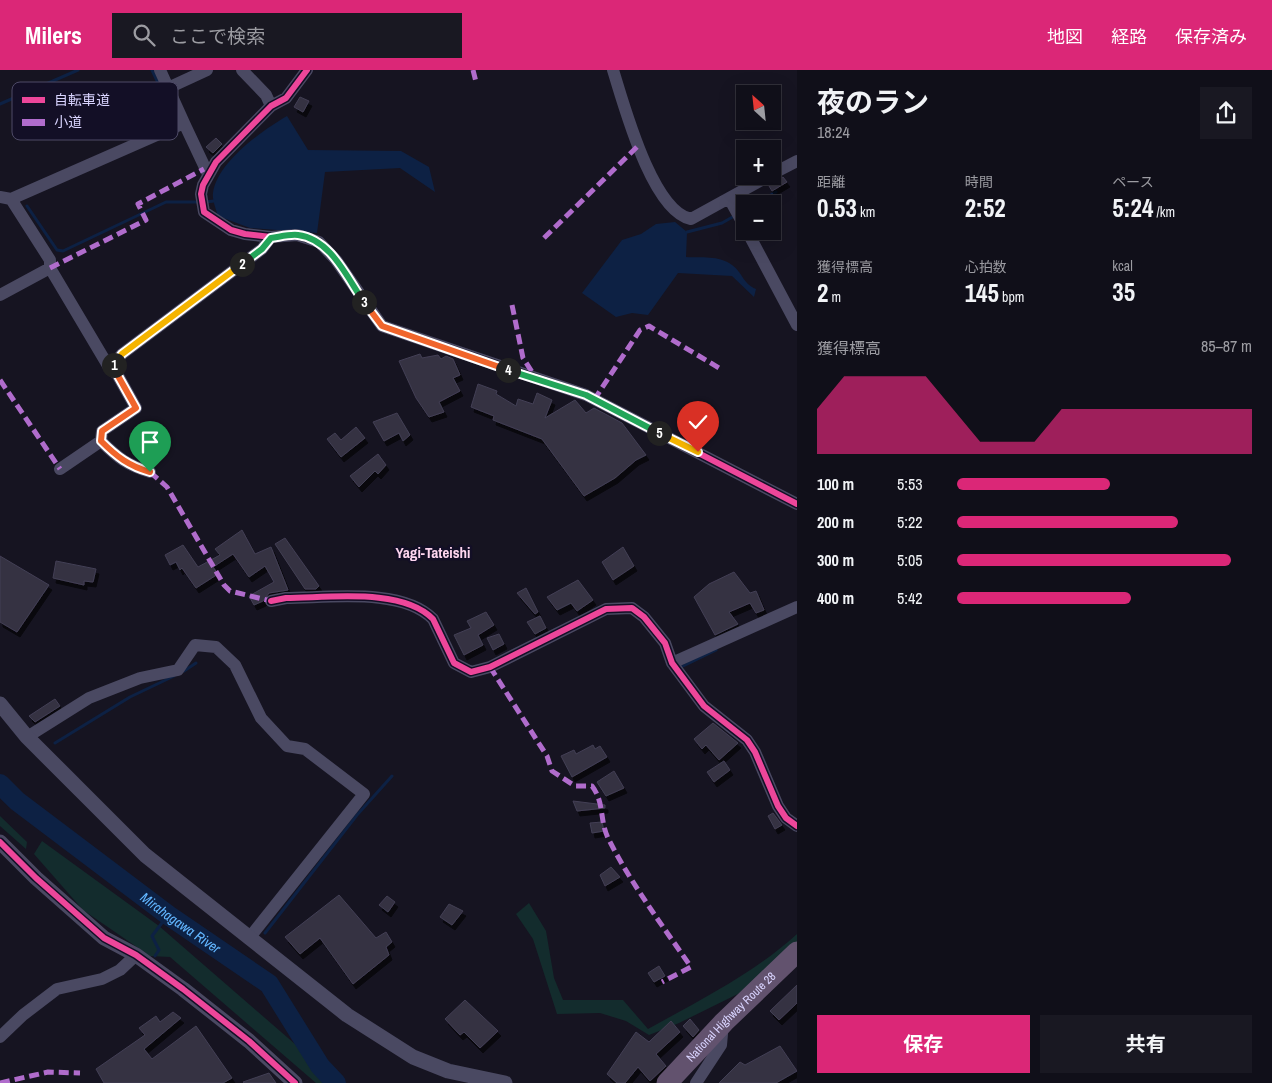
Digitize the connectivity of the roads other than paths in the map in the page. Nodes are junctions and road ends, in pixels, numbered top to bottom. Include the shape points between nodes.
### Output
1 (160, 70) edge
2 (207, 70) edge
3 (242, 70) edge
4 (307, 70) edge
5 (613, 70) edge
6 (165, 82) edge
7 (178, 83) edge
8 (271, 106) junction
9 (178, 110) edge
10 (184, 123) junction
11 (178, 126) edge
12 (143, 140) edge
13 (797, 161) edge
14 (781, 169) edge
15 (208, 174) junction
16 (753, 185) edge
17 (5, 198) edge
18 (729, 198) junction
19 (736, 211) edge
20 (271, 238) junction
21 (752, 240) edge
22 (50, 268) junction
23 (0, 295) edge
24 (797, 325) edge
25 (110, 369) junction
26 (101, 441) junction
27 (60, 469) dead end
28 (150, 472) dead end
29 (797, 504) edge
30 (271, 601) dead end
31 (797, 607) edge
32 (672, 663) junction
33 (0, 704) edge
34 (27, 737) junction
35 (797, 826) edge
36 (0, 842) edge
37 (250, 937) junction
38 (797, 952) edge
39 (136, 956) junction
40 (724, 1022) junction
41 (0, 1037) edge
42 (450, 1077) edge
43 (295, 1083) edge
44 (505, 1083) edge
45 (667, 1083) edge
46 (696, 1083) edge

1 - 6 street
2 - 7 street
3 - 8 street
4 - 8 street via 286,98
5 - 18 street via 638,146 662,197 682,217 691,219
8 - 15 street
9 - 10 street
10 - 11 street
10 - 15 street
12 - 17 street
13 - 14 street
15 - 20 street via 201,194 204,212 231,230
16 - 18 street
17 - 22 street via 50,260
18 - 19 street
20 - 25 street via 262,249 122,354
20 - 29 street via 298,235 319,242 336,260 382,326 586,395
21 - 24 street
22 - 23 street
22 - 25 street
25 - 26 street via 117,374 136,408 102,431
26 - 27 street
26 - 28 street via 118,458
30 - 32 street via 376,597 404,601 428,614 454,663 471,672 490,667 606,609 632,608 665,643
31 - 32 street
32 - 35 street via 704,706 747,740 778,806
33 - 34 street
34 - 37 street via 145,855
34 - 37 street via 89,698 140,678 178,670 195,645 216,647 235,665 261,718 287,746 305,749 364,794
36 - 39 street via 104,938
37 - 42 street via 347,1015
38 - 40 highway, National Highway Route 28
39 - 41 street via 120,970 102,979 57,989
39 - 43 street via 184,988
40 - 45 highway, National Highway Route 28
40 - 46 street via 721,1045
42 - 44 street

